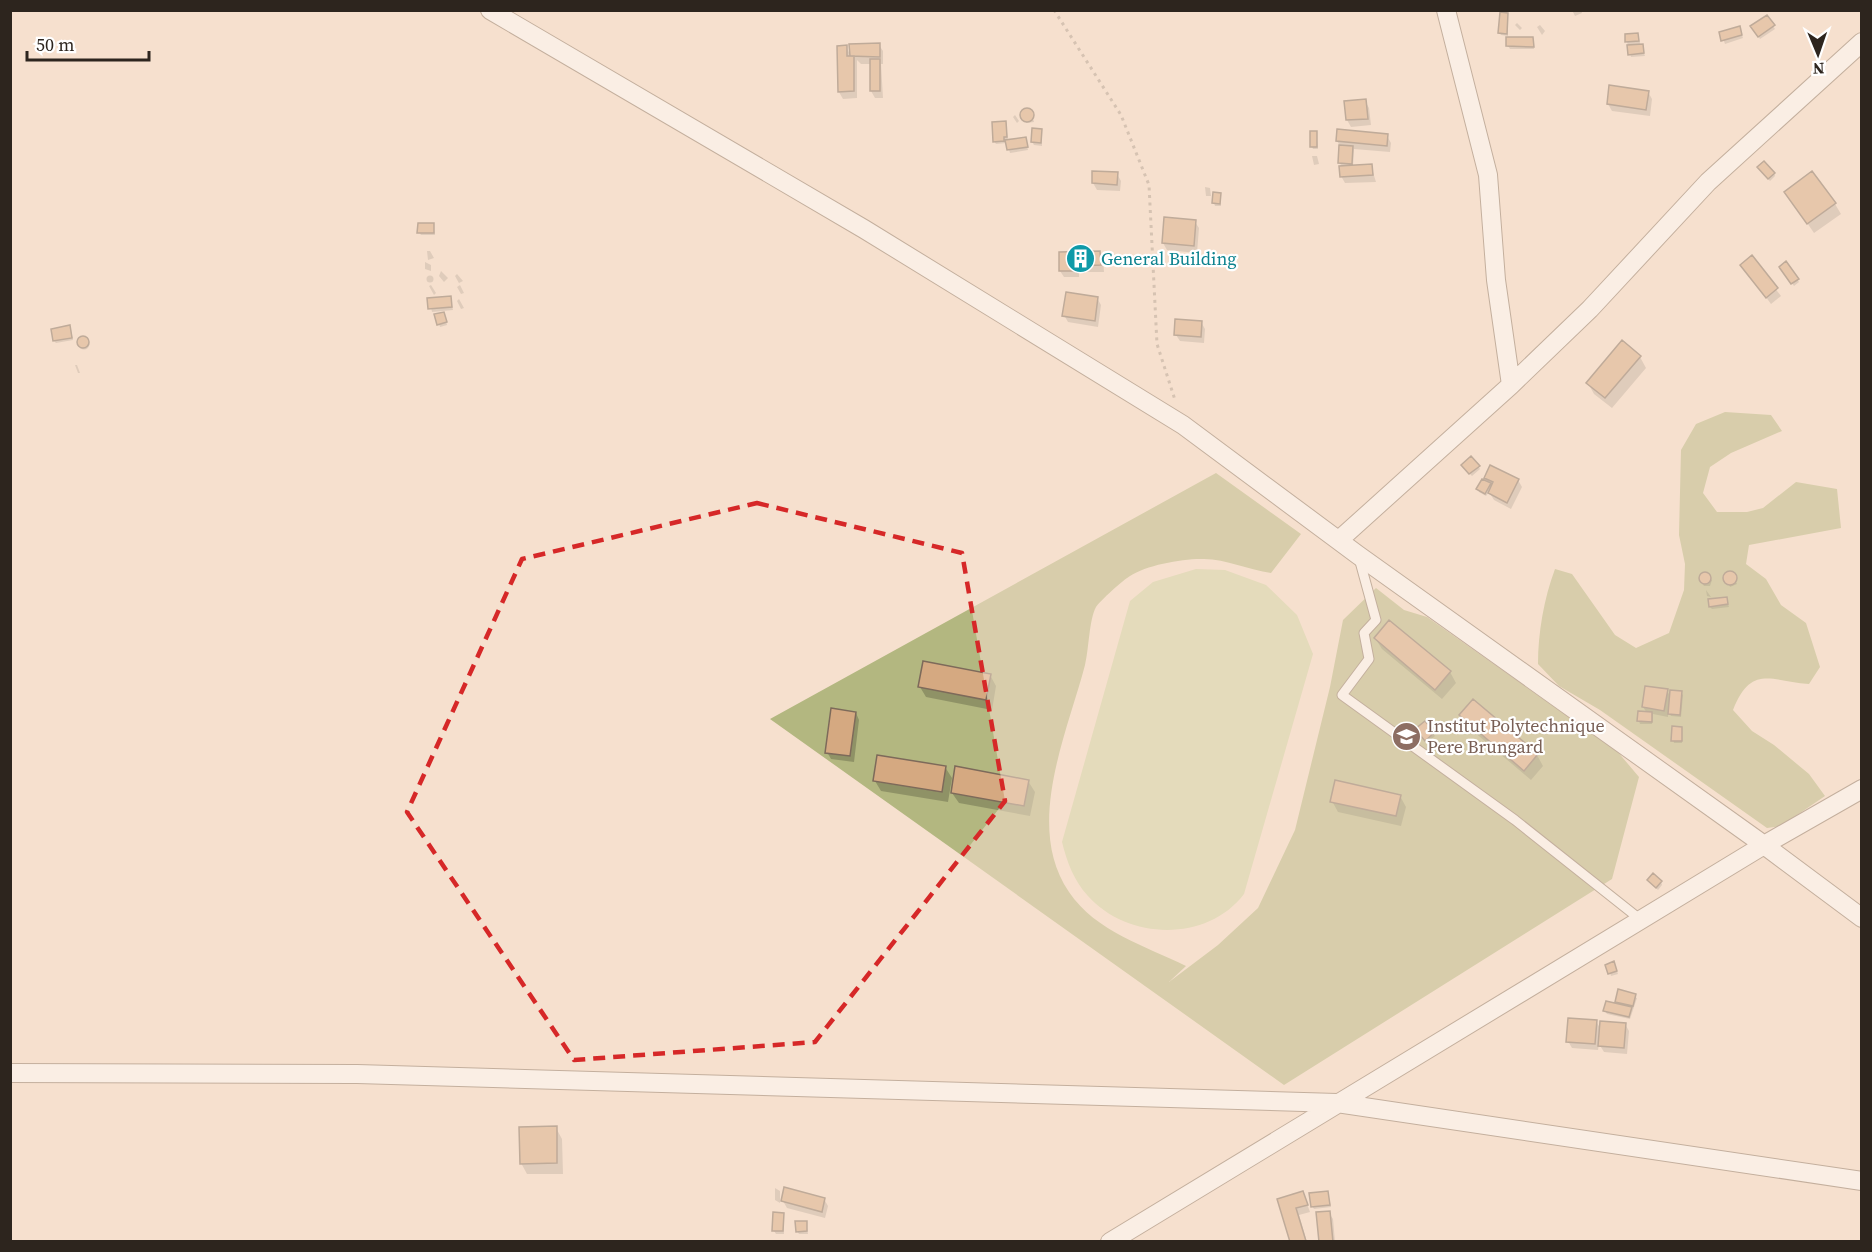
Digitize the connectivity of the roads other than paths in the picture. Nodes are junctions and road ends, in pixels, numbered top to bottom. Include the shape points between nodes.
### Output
1 (490, 10) edge
2 (1446, 10) edge
3 (1862, 42) edge
4 (1511, 385) junction
5 (1339, 540) junction
6 (1358, 555) junction
7 (1862, 789) edge
8 (1764, 845) junction
9 (1862, 918) edge
10 (1641, 920) junction
11 (10, 1073) edge
12 (1336, 1103) junction
13 (1862, 1180) edge
14 (1110, 1242) edge

1 - 5 street via 864,229 1182,425
2 - 4 street via 1488,175
3 - 4 street via 1708,182 1590,309
4 - 5 street
5 - 6 street
6 - 8 street
6 - 10 lane via 1376,620 1364,633 1370,659 1342,695 1515,820
7 - 8 street
8 - 9 street
8 - 10 street
10 - 12 street
11 - 12 street via 357,1074
12 - 13 street
12 - 14 street

